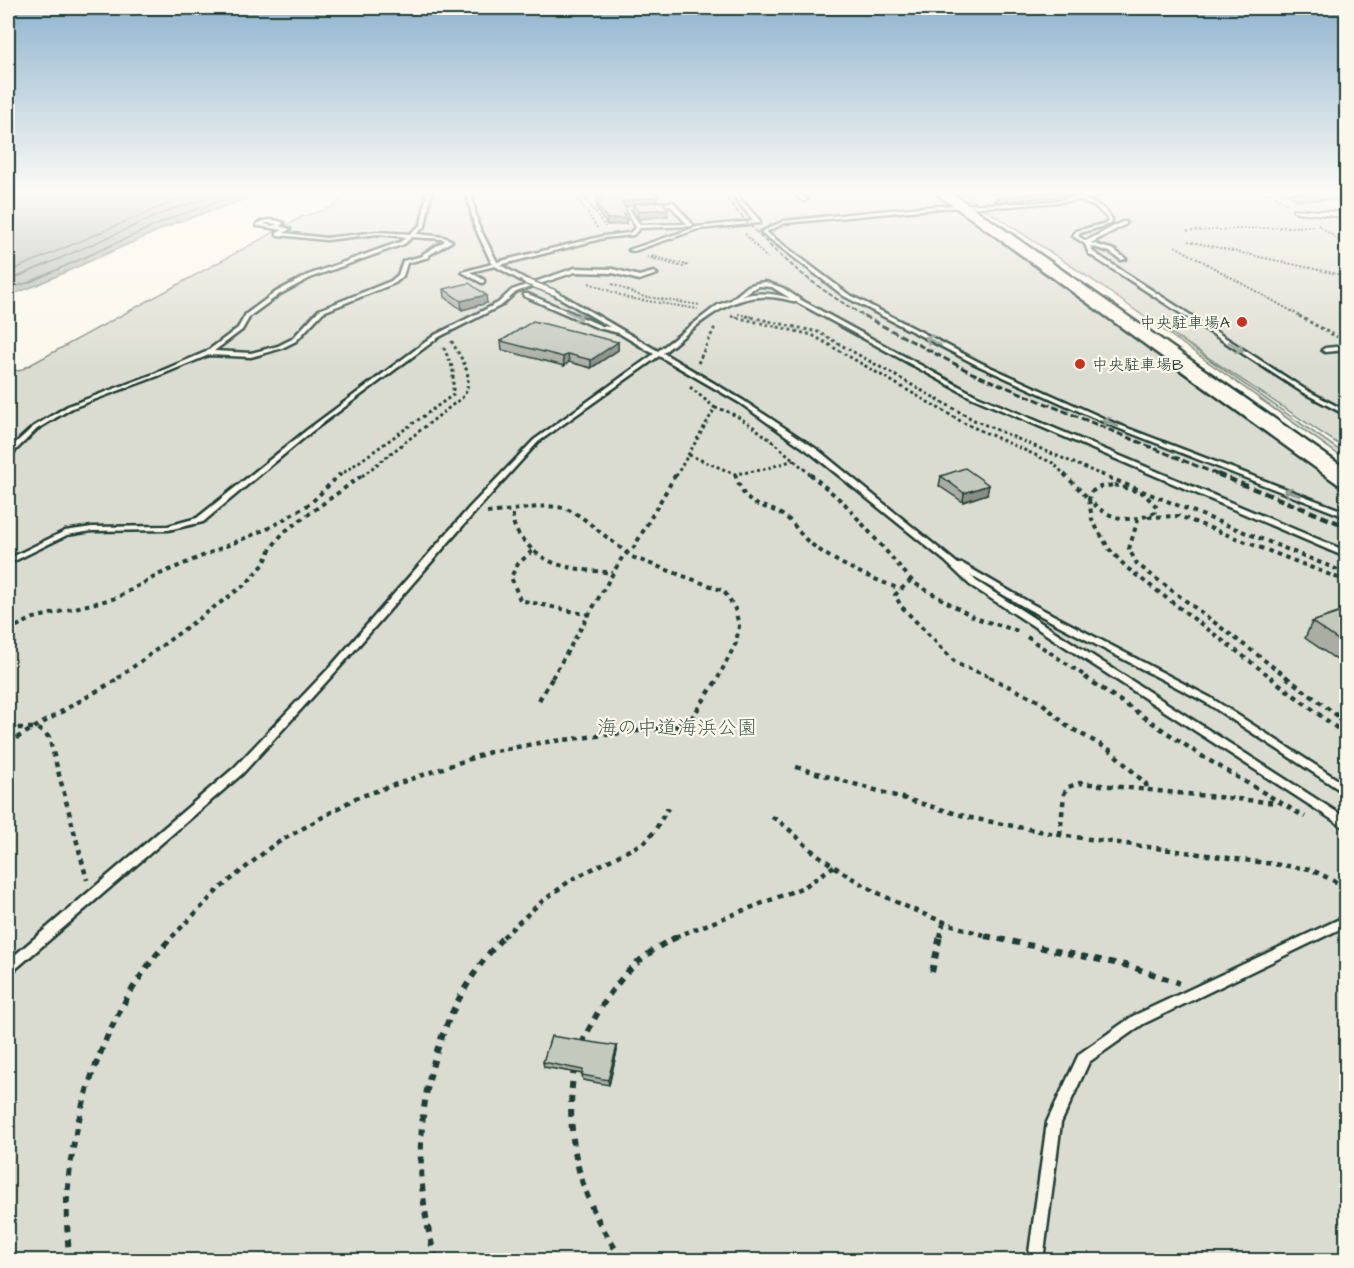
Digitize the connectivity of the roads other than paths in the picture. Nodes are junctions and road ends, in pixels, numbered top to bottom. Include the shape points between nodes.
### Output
1 (376, 252) edge
2 (427, 252) edge
3 (489, 252) edge
4 (543, 252) edge
5 (790, 252) edge
6 (1035, 252) edge
7 (1045, 252) edge
8 (1091, 252) edge
9 (1116, 252) edge
10 (1122, 259) dead end
11 (495, 264) junction
12 (654, 274) dead end
13 (482, 281) dead end
14 (778, 286) junction
15 (526, 295) dead end
16 (770, 295) junction
17 (732, 301) junction
18 (799, 301) junction
19 (623, 332) junction
20 (1347, 348) edge
21 (1325, 350) dead end
22 (208, 353) junction
23 (658, 354) junction
24 (1347, 413) edge
25 (8, 453) edge
26 (1347, 466) edge
27 (1347, 479) edge
28 (1347, 515) edge
29 (1347, 554) edge
30 (948, 560) junction
31 (8, 562) edge
32 (1347, 790) edge
33 (1347, 823) edge
34 (1347, 921) edge
35 (8, 968) edge
36 (1035, 1260) edge

1 - 22 lane via 310,276 278,293
2 - 22 lane via 427,256 405,262 393,282 321,311 294,340 280,347 251,355
3 - 11 lane
4 - 11 lane
28 -> 5 lane via 1112,424 979,364 846,295
6 - 27 main road
7 - 26 main road
8 -> 24 lane via 1304,391
9 - 10 lane
11 - 13 lane via 465,272
11 - 19 lane, bridge
12 - 31 lane via 639,278 613,271 575,270 514,291 500,304 437,336 309,431 200,520 168,528 65,533
14 - 16 lane via 778,291
14 - 17 lane via 760,283 745,288
14 - 18 lane
15 -> 19 lane via 600,327
16 - 17 lane
16 - 18 lane
17 - 23 lane
18 - 29 lane via 973,396
19 - 23 lane
20 - 21 lane
22 - 25 lane via 70,407 35,428
23 - 30 lane via 742,402 815,452
23 - 35 lane via 536,441 238,771
30 - 32 lane via 1208,700
30 - 33 lane via 973,583 1022,616
34 - 36 lane via 1138,1020 1084,1058 1054,1122

